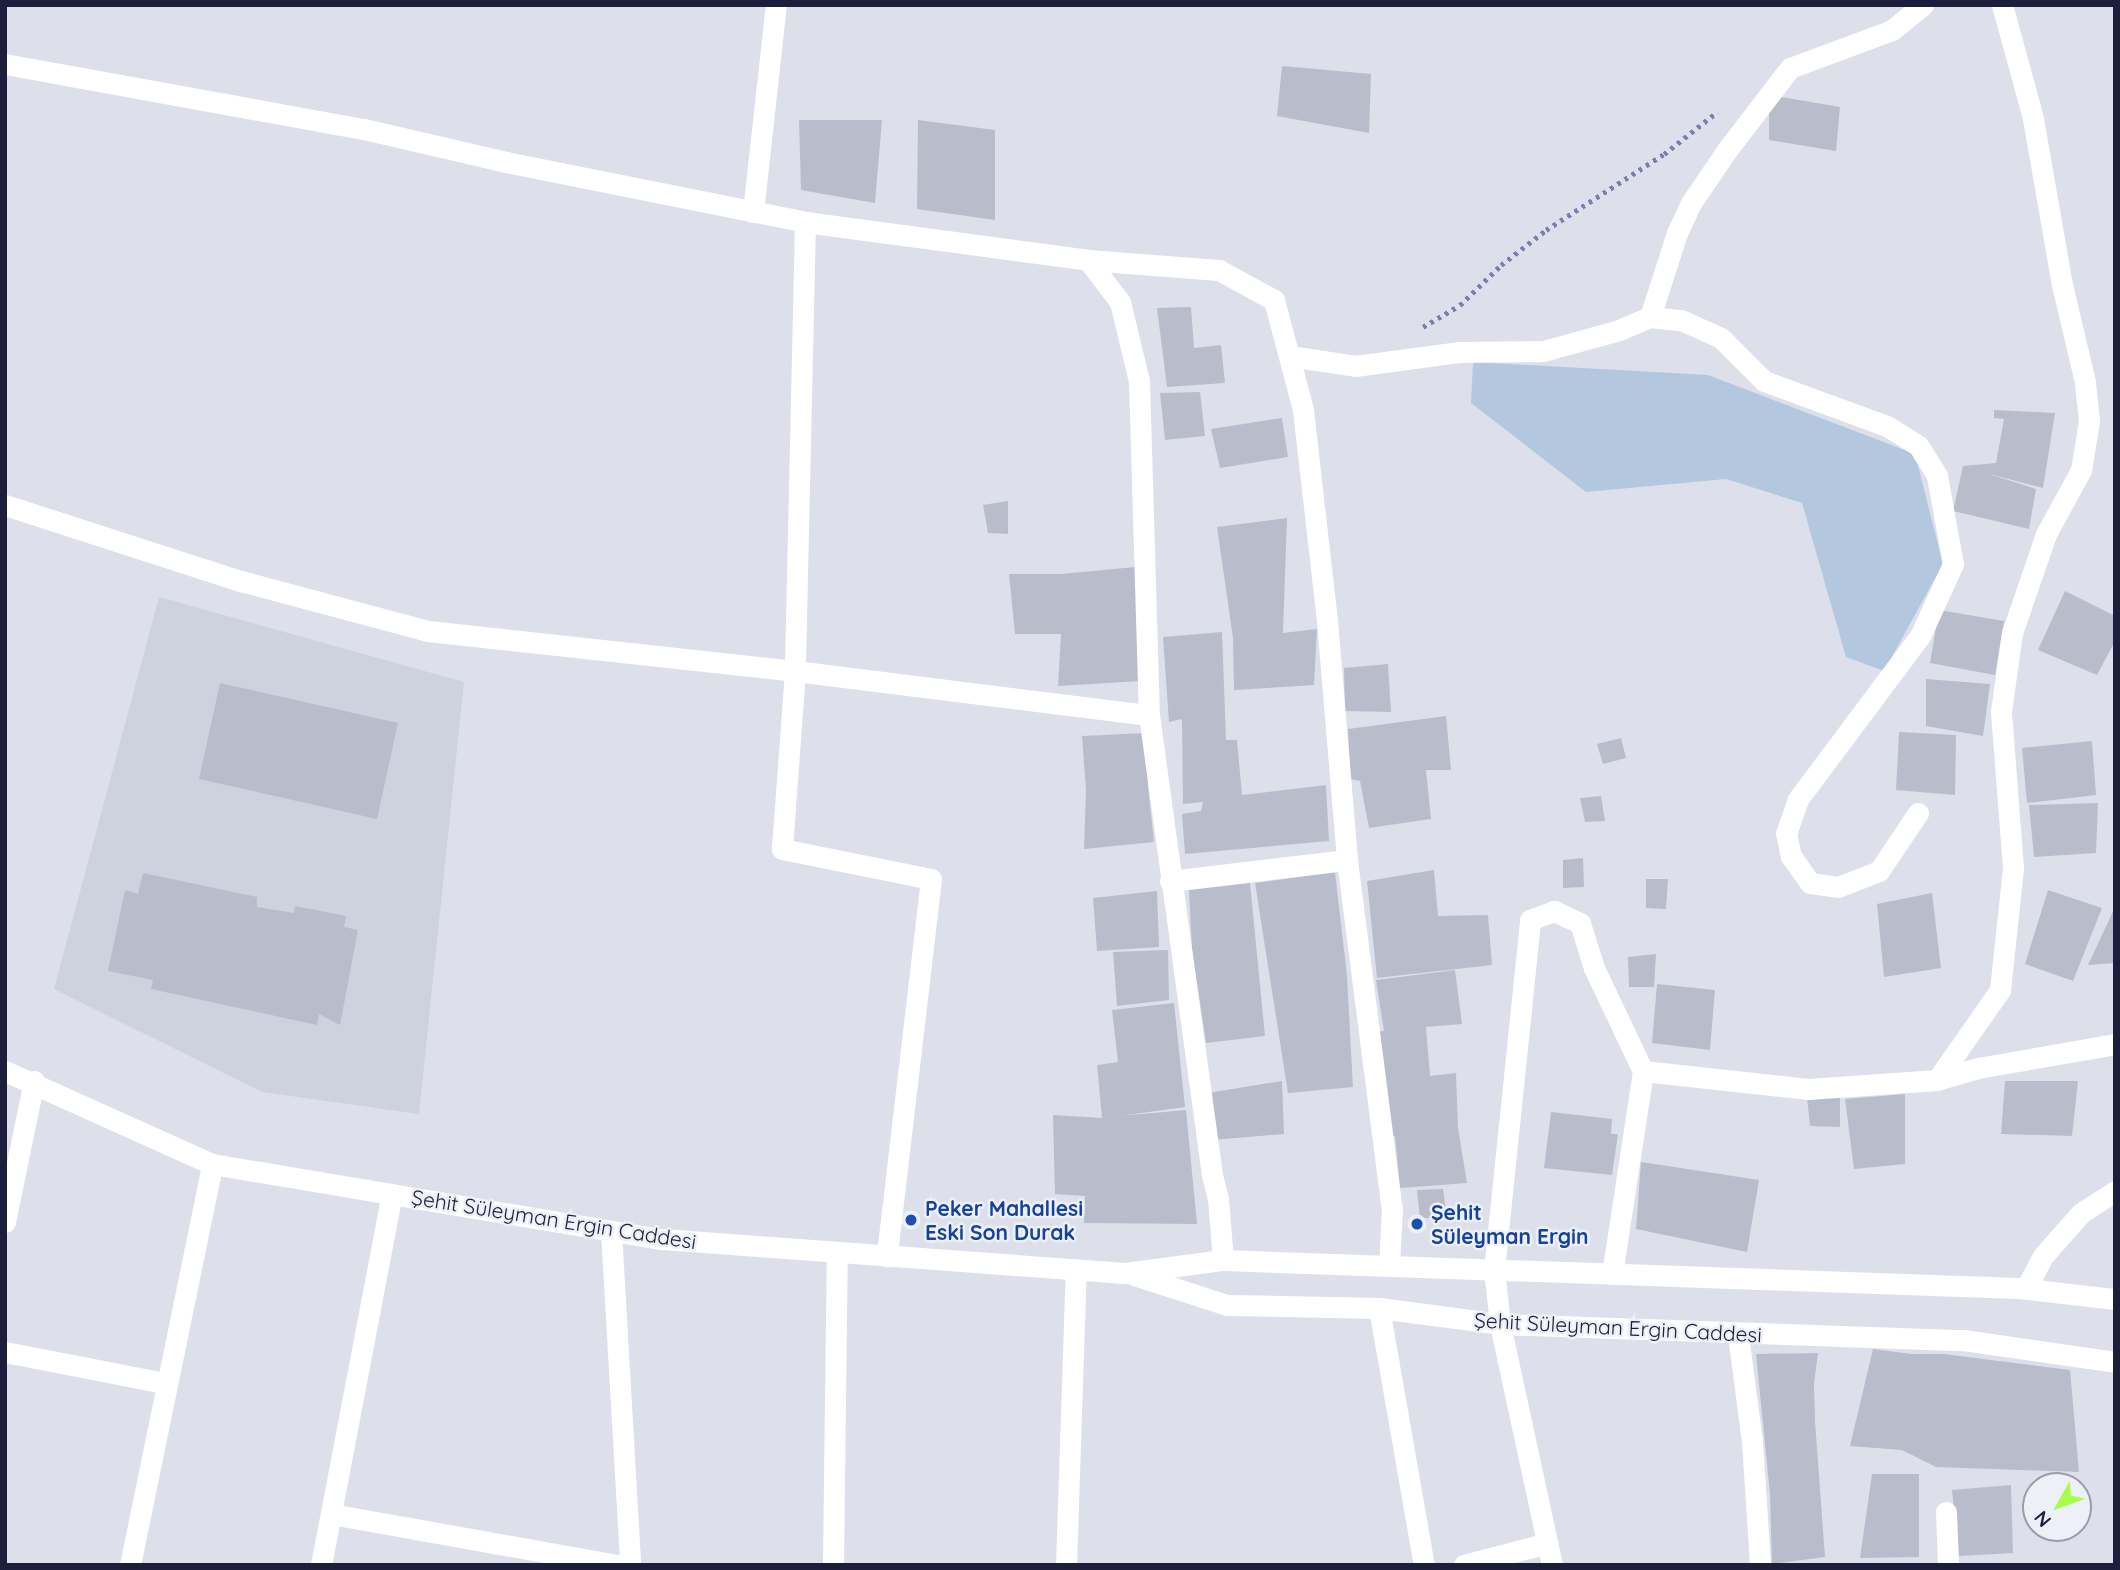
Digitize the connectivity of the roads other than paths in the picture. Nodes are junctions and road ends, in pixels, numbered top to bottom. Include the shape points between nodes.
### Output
1 (776, 5) edge
2 (1923, 5) edge
3 (2003, 5) edge
4 (5, 64) edge
5 (752, 212) junction
6 (805, 222) junction
7 (1088, 260) junction
8 (1650, 317) junction
9 (1290, 356) junction
10 (5, 505) edge
11 (795, 671) junction
12 (1149, 715) junction
13 (1918, 813) dead end
14 (1347, 860) junction
15 (1170, 881) junction
16 (2115, 1044) edge
17 (5, 1071) edge
18 (1643, 1071) junction
19 (1937, 1080) junction
20 (34, 1081) junction
21 (212, 1164) junction
22 (2115, 1191) edge
23 (392, 1194) junction
24 (5, 1222) edge
25 (611, 1231) junction
26 (837, 1252) junction
27 (887, 1256) junction
28 (1223, 1260) junction
29 (1389, 1266) junction
30 (1076, 1269) junction
31 (1494, 1270) junction
32 (1125, 1273) junction
33 (1612, 1274) junction
34 (2026, 1288) junction
35 (2115, 1299) edge
36 (1380, 1308) junction
37 (1500, 1324) junction
38 (1738, 1335) junction
39 (5, 1352) edge
40 (2115, 1362) edge
41 (165, 1383) junction
42 (1946, 1512) dead end
43 (331, 1514) junction
44 (1547, 1543) junction
45 (130, 1565) edge
46 (321, 1565) edge
47 (617, 1565) edge
48 (630, 1565) edge
49 (833, 1565) edge
50 (1066, 1565) edge
51 (1424, 1565) edge
52 (1464, 1565) edge
53 (1552, 1565) edge
54 (1760, 1565) edge
55 (1948, 1565) edge

1 - 5 street
2 - 8 street via 1892,30 1790,68 1691,204 1676,233
3 - 19 street via 2033,118 2089,421 2081,470 2046,534 2012,633 2001,711 2013,868 2000,990
4 - 5 street via 363,129
5 - 6 street
6 - 7 street
6 - 11 street
7 - 9 street via 1219,270 1274,300
7 - 12 street via 1120,302 1139,381
8 - 9 street via 1543,351 1458,352 1354,366
8 - 13 street via 1681,320 1721,338 1764,381 1888,426 1918,445 1937,476 1953,564 1920,636 1798,799 1786,834 1791,856 1810,883 1838,887 1879,871
9 - 14 street via 1303,411 1326,608
10 - 11 street via 241,581 428,631
11 - 12 street
11 - 27 street via 782,849 932,879
12 - 15 street
14 - 15 street
14 - 29 street via 1392,1209
15 - 28 street
16 - 19 street via 1978,1068
17 - 20 street, Şehit Süleyman Ergin Caddesi
18 - 19 street via 1808,1089
18 - 31 street via 1594,968 1580,923 1554,911 1530,920
18 - 33 street
20 - 21 street, Şehit Süleyman Ergin Caddesi
20 - 24 street
21 - 23 street, Şehit Süleyman Ergin Caddesi
21 - 41 street
22 - 34 street via 2074,1222 2043,1256
23 - 25 street, Şehit Süleyman Ergin Caddesi
23 - 43 street
25 - 26 street, Şehit Süleyman Ergin Caddesi
25 - 48 street
26 - 27 street, Şehit Süleyman Ergin Caddesi
26 - 49 street
27 - 30 street, Şehit Süleyman Ergin Caddesi
28 - 29 street, Şehit Süleyman Ergin Caddesi
28 - 32 street, Şehit Süleyman Ergin Caddesi
29 - 31 street, Şehit Süleyman Ergin Caddesi
30 - 32 street, Şehit Süleyman Ergin Caddesi
30 - 50 street
31 - 33 street, Şehit Süleyman Ergin Caddesi
31 - 37 street
32 - 36 street, Şehit Süleyman Ergin Caddesi via 1227,1305
33 - 34 street, Şehit Süleyman Ergin Caddesi
34 - 35 street, Şehit Süleyman Ergin Caddesi
36 - 37 street, Şehit Süleyman Ergin Caddesi
36 - 51 street
37 - 38 street, Şehit Süleyman Ergin Caddesi
37 - 44 street
38 - 40 street, Şehit Süleyman Ergin Caddesi via 1964,1340
38 - 54 street via 1752,1441
39 - 41 street
41 - 45 street
42 - 55 street
43 - 46 street
43 - 47 street
44 - 52 street
44 - 53 street

